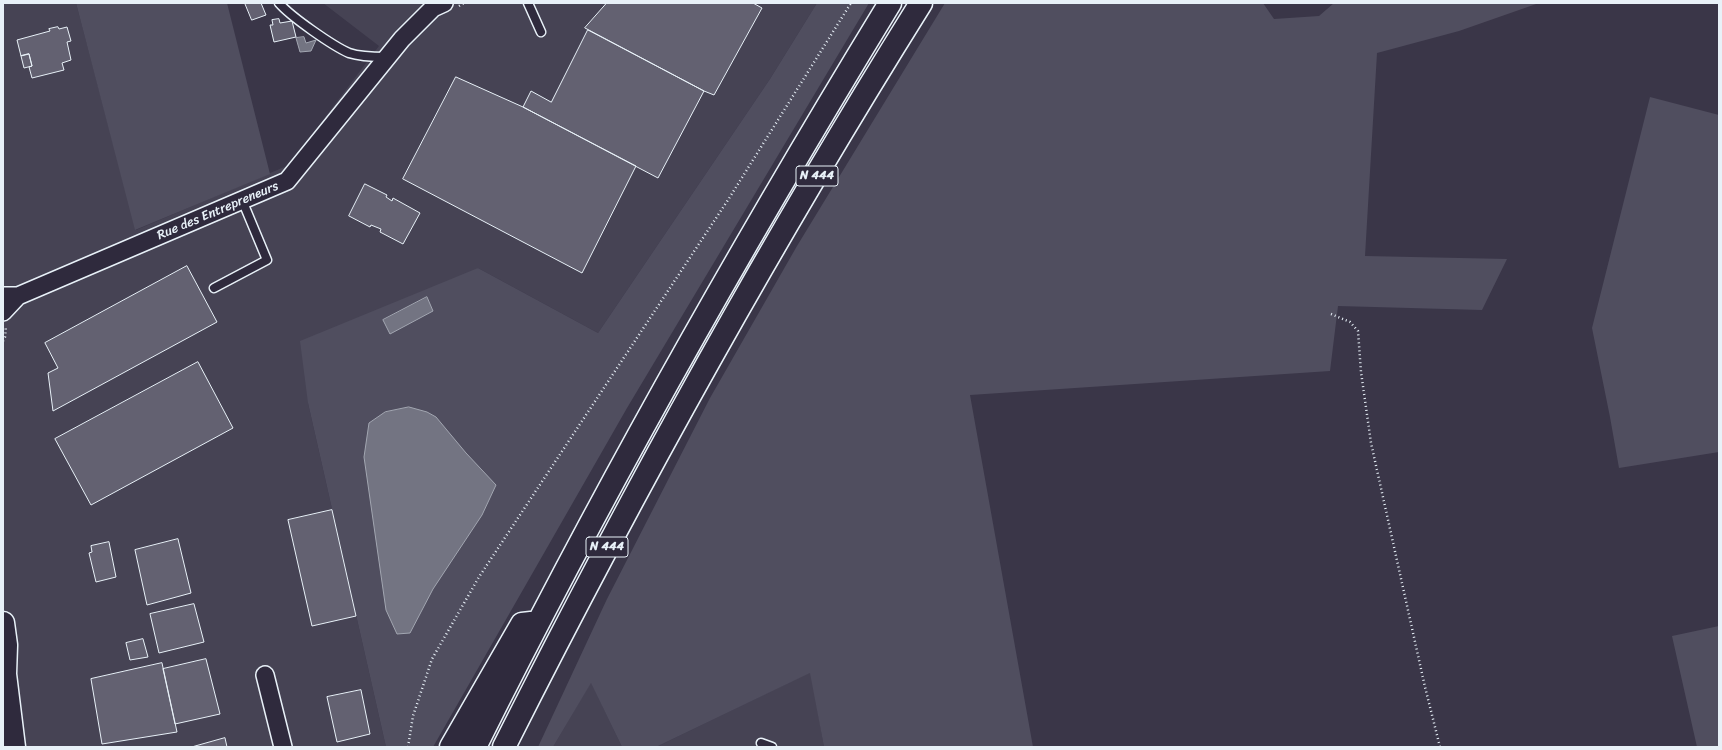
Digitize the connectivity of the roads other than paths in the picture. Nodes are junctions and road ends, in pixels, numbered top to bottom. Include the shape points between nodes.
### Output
1 (280, 3) edge
2 (444, 3) edge
3 (528, 3) edge
4 (890, 3) edge
5 (921, 3) edge
6 (541, 32) dead end
7 (387, 57) junction
8 (242, 200) junction
9 (214, 288) dead end
10 (11, 296) edge
11 (5, 318) edge
12 (3, 623) edge
13 (538, 623) junction
14 (6, 645) junction
15 (266, 675) dead end
16 (760, 743) dead end
17 (14, 747) edge
18 (29, 747) edge
19 (283, 747) edge
20 (451, 747) edge
21 (475, 747) edge
22 (504, 747) edge
23 (772, 747) edge

1 - 7 lane via 285,10 318,34 350,53 367,57
2 - 7 street, Rue des Entrepreneurs via 433,8
3 - 6 lane
4 - 13 main road, N 444 via 720,290
5 - 22 main road, N 444 via 716,350 609,544
7 - 8 street, Rue des Entrepreneurs via 287,181
8 - 9 lane via 267,260
8 - 10 street, Rue des Entrepreneurs
10 - 11 street, Rue des Entrepreneurs
12 - 14 main road
13 - 20 main road via 522,624
13 - 21 main road, N 444
14 - 17 main road via 6,674
14 - 18 main road via 15,667
15 - 19 street
16 - 23 lane

